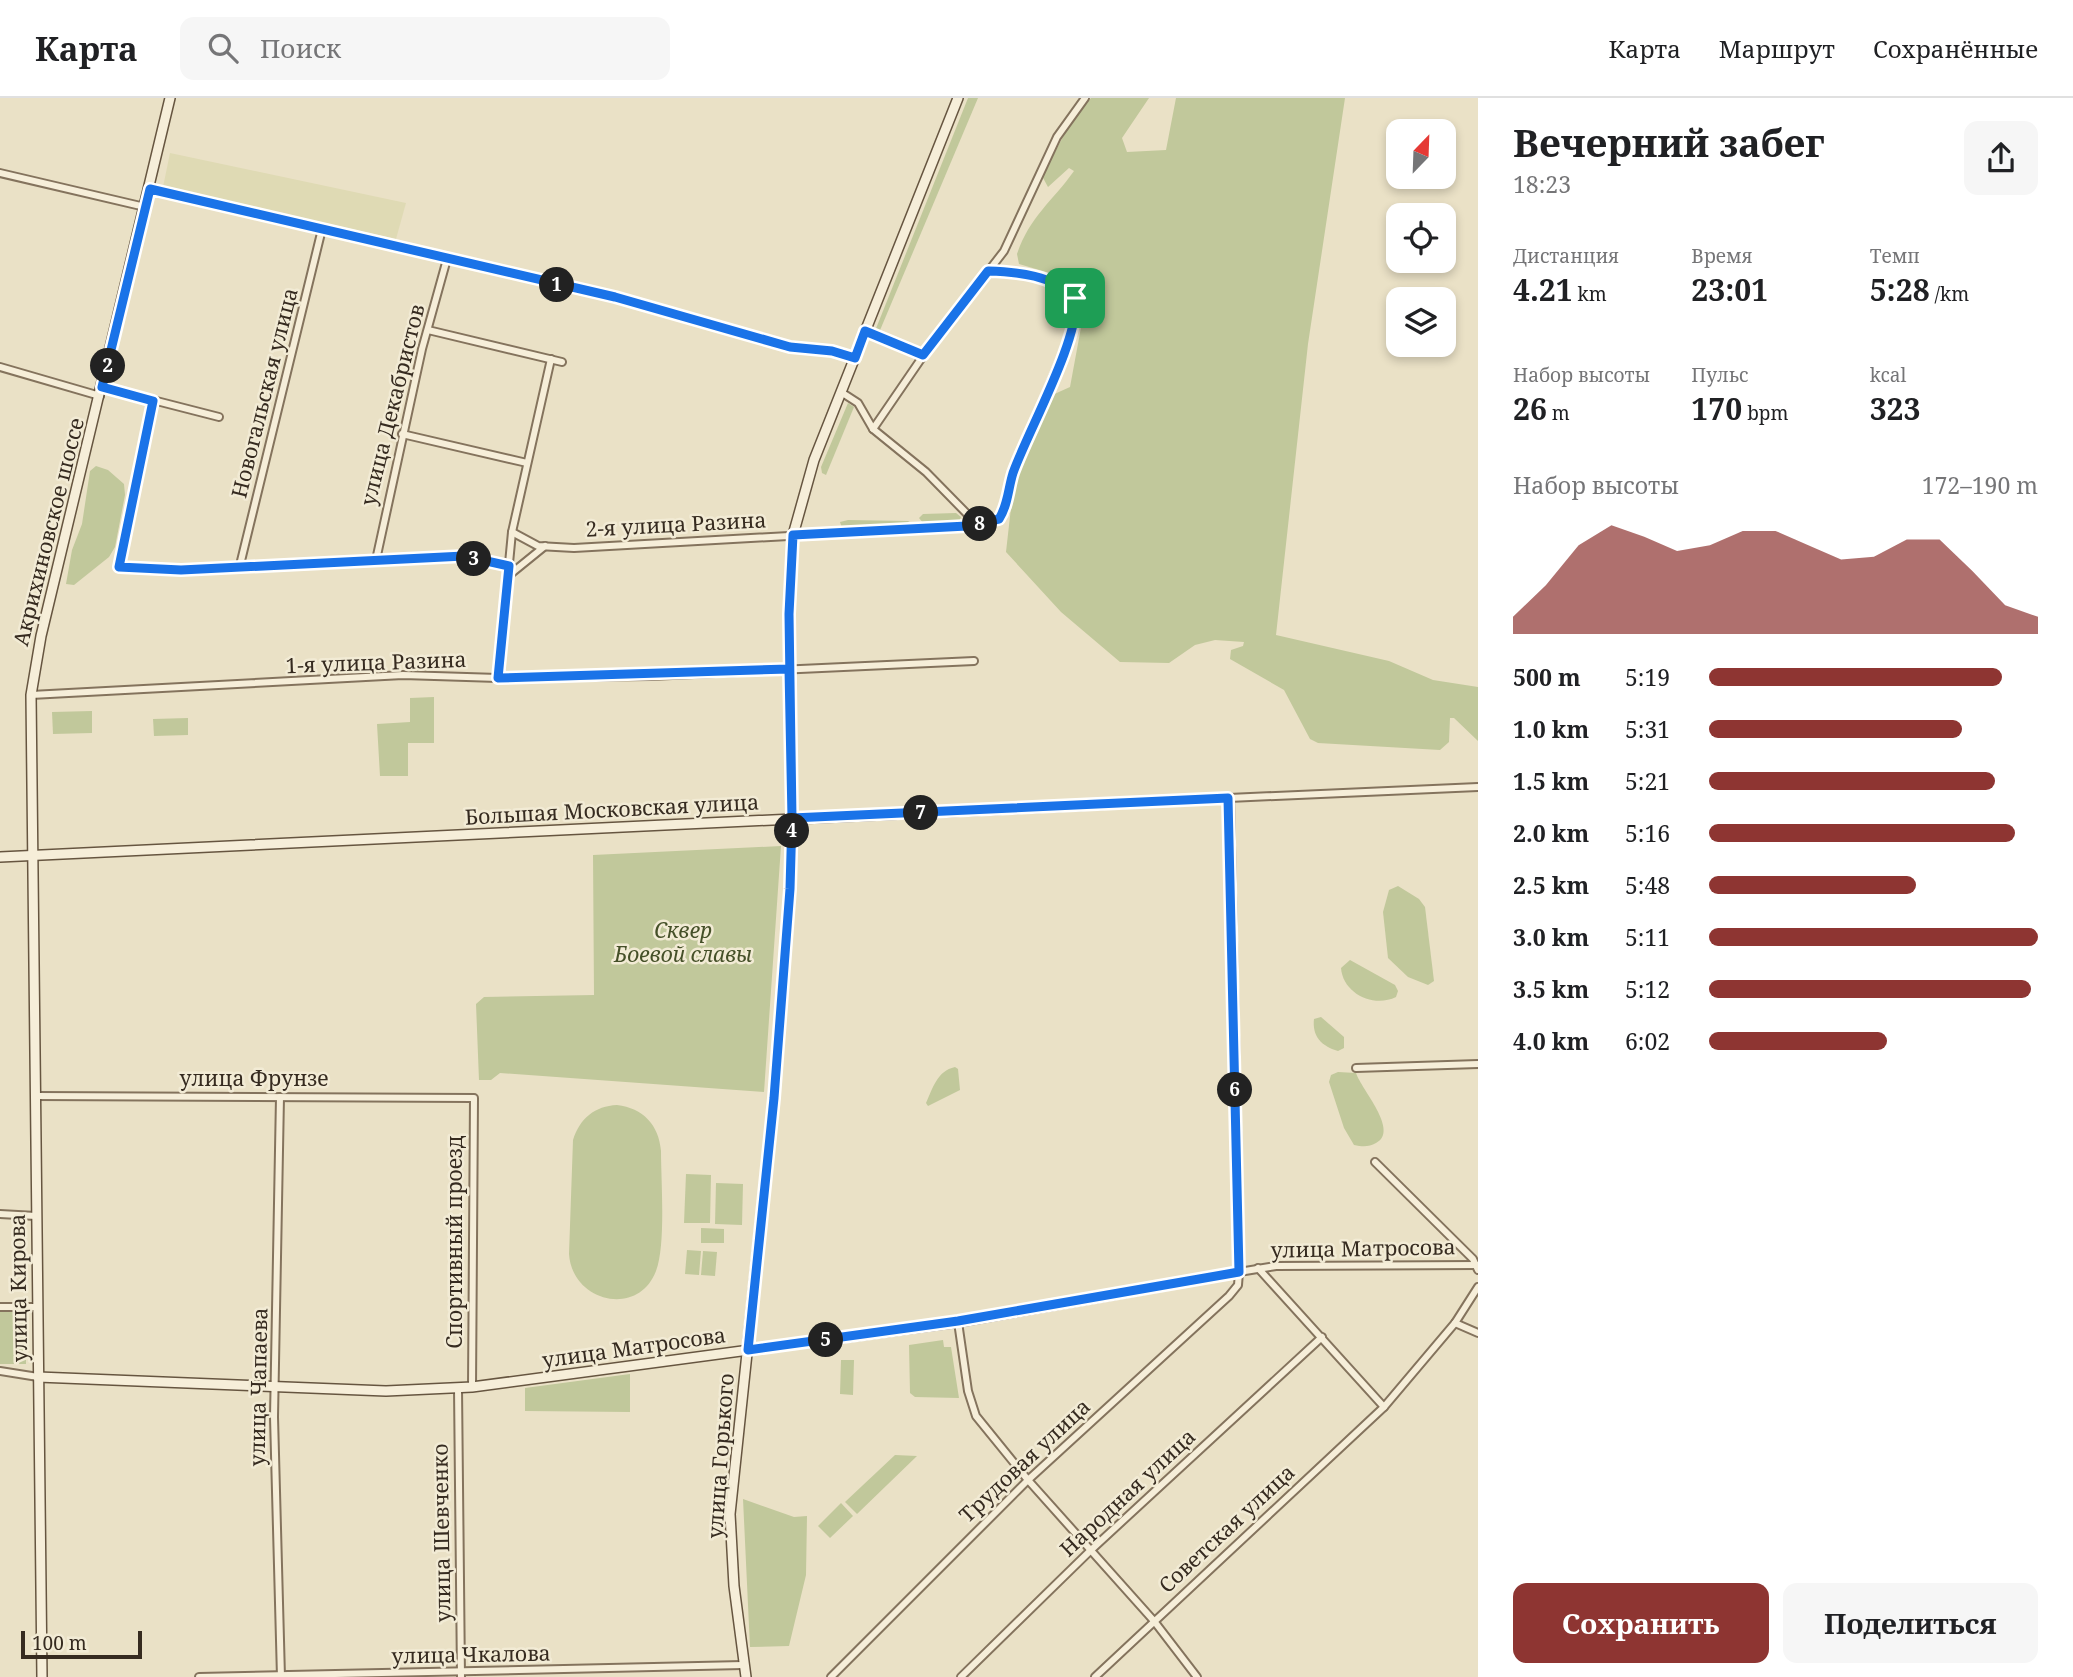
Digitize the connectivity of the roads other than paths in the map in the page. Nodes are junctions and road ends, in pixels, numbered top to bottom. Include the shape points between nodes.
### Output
1 (170, 98) edge
2 (958, 98) edge
3 (1085, 98) edge
4 (0, 173) edge
5 (150, 189) junction
6 (145, 208) junction
7 (322, 229) junction
8 (447, 259) junction
9 (988, 271) junction
10 (428, 330) junction
11 (865, 331) junction
12 (923, 355) junction
13 (855, 358) junction
14 (551, 359) junction
15 (562, 362) dead end
16 (0, 367) edge
17 (101, 391) junction
18 (841, 392) junction
19 (153, 401) junction
20 (219, 417) dead end
21 (873, 429) junction
22 (402, 434) junction
23 (527, 463) junction
24 (977, 524) junction
25 (512, 532) junction
26 (793, 535) junction
27 (545, 546) junction
28 (376, 560) junction
29 (240, 565) junction
30 (509, 566) junction
31 (508, 576) junction
32 (974, 661) dead end
33 (789, 669) junction
34 (498, 678) junction
35 (32, 695) junction
36 (1478, 787) edge
37 (1228, 798) junction
38 (792, 818) junction
39 (32, 856) junction
40 (0, 857) edge
41 (1478, 1064) edge
42 (1356, 1068) dead end
43 (35, 1096) junction
44 (280, 1097) junction
45 (474, 1098) joint
46 (1375, 1162) dead end
47 (0, 1214) edge
48 (36, 1216) junction
49 (1478, 1267) edge
50 (1258, 1268) junction
51 (1239, 1272) junction
52 (1478, 1287) edge
53 (0, 1307) edge
54 (37, 1307) junction
55 (958, 1321) junction
56 (1455, 1324) junction
57 (1478, 1333) edge
58 (1322, 1337) junction
59 (748, 1350) junction
60 (0, 1371) edge
61 (38, 1377) junction
62 (472, 1387) junction
63 (275, 1388) junction
64 (458, 1388) junction
65 (1384, 1407) junction
66 (1028, 1480) junction
67 (1091, 1550) junction
68 (1154, 1621) junction
69 (743, 1665) junction
70 (281, 1675) edge
71 (461, 1675) edge
72 (42, 1677) edge
73 (199, 1677) edge
74 (746, 1677) edge
75 (831, 1677) edge
76 (961, 1677) edge
77 (1095, 1677) edge
78 (1196, 1677) edge

1 - 5 street, Акрихиновское шоссе
2 - 11 street, улица Горького
3 - 9 street via 1057,137 1008,243
4 - 6 street
5 - 6 street, Акрихиновское шоссе
5 - 7 street
6 - 17 street, Акрихиновское шоссе
7 - 8 street
7 - 29 street, Новогальская улица
8 - 10 street, улица Декабристов
8 - 13 street via 615,297 790,347
9 - 12 street
9 - 24 street via 1014,272 1065,288 1077,308 1074,327 1012,476 1004,511 999,519
10 - 14 street
10 - 22 street, улица Декабристов
11 - 12 street
11 - 13 street, улица Горького
12 - 21 street
13 - 18 street, улица Горького
14 - 15 street
14 - 23 street
16 - 17 street
17 - 19 street
17 - 35 street, Акрихиновское шоссе via 41,636
18 - 21 street via 858,403
18 - 26 street, улица Горького via 806,482
19 - 20 street
19 - 29 street via 119,567 181,570
21 - 24 street via 926,472
22 - 23 street
22 - 28 street, улица Декабристов
23 - 25 street
24 - 26 street, 2-я улица Разина
25 - 27 street, 2-я улица Разина
25 - 30 street
26 - 27 street, 2-я улица Разина via 605,547
26 - 33 street, улица Горького
27 - 31 street
28 - 29 street
28 - 30 street via 464,556
30 - 31 street
31 - 34 street
32 - 33 street, 1-я улица Разина
33 - 34 street, 1-я улица Разина
33 - 38 street, улица Горького
34 - 35 street, 1-я улица Разина via 403,675
35 - 39 street, Акрихиновское шоссе
36 - 37 street, Большая Московская улица
37 - 38 street, Большая Московская улица
37 - 51 street
38 - 39 street, Большая Московская улица
38 - 59 street, улица Горького via 780,1035
39 - 40 street, Большая Московская улица
39 - 43 street, улица Кирова
41 - 42 street
43 - 44 street, улица Фрунзе
43 - 48 street, улица Кирова
44 - 45 street, улица Фрунзе
44 - 63 street, улица Чапаева
45 - 62 street, Спортивный проезд
46 - 49 street
47 - 48 street
48 - 54 street, улица Кирова
49 - 50 street, улица Матросова
50 - 51 street, улица Матросова
50 - 58 street
51 - 55 street, улица Матросова
51 - 66 street, Трудовая улица via 1238,1285 1229,1296
52 - 56 street, Советская улица
53 - 54 street
54 - 61 street, улица Кирова
55 - 59 street, улица Матросова
55 - 66 street via 971,1405
56 - 57 street
56 - 65 street, Советская улица
58 - 65 street
58 - 67 street, Народная улица
59 - 62 street, улица Матросова
59 - 69 street, улица Горького via 730,1514
60 - 61 street, улица Матросова
61 - 63 street, улица Матросова
61 - 72 street, улица Кирова
62 - 64 street, улица Матросова
63 - 64 street, улица Матросова
63 - 70 street, улица Чапаева
64 - 71 street, улица Шевченко
65 - 68 street, Советская улица
66 - 67 street
66 - 75 street, Трудовая улица
67 - 68 street
67 - 76 street, Народная улица
68 - 77 street, Советская улица
68 - 78 street
69 - 71 street, улица Чкалова
69 - 74 street, улица Горького
70 - 71 street, улица Чкалова
70 - 73 street, улица Чкалова

